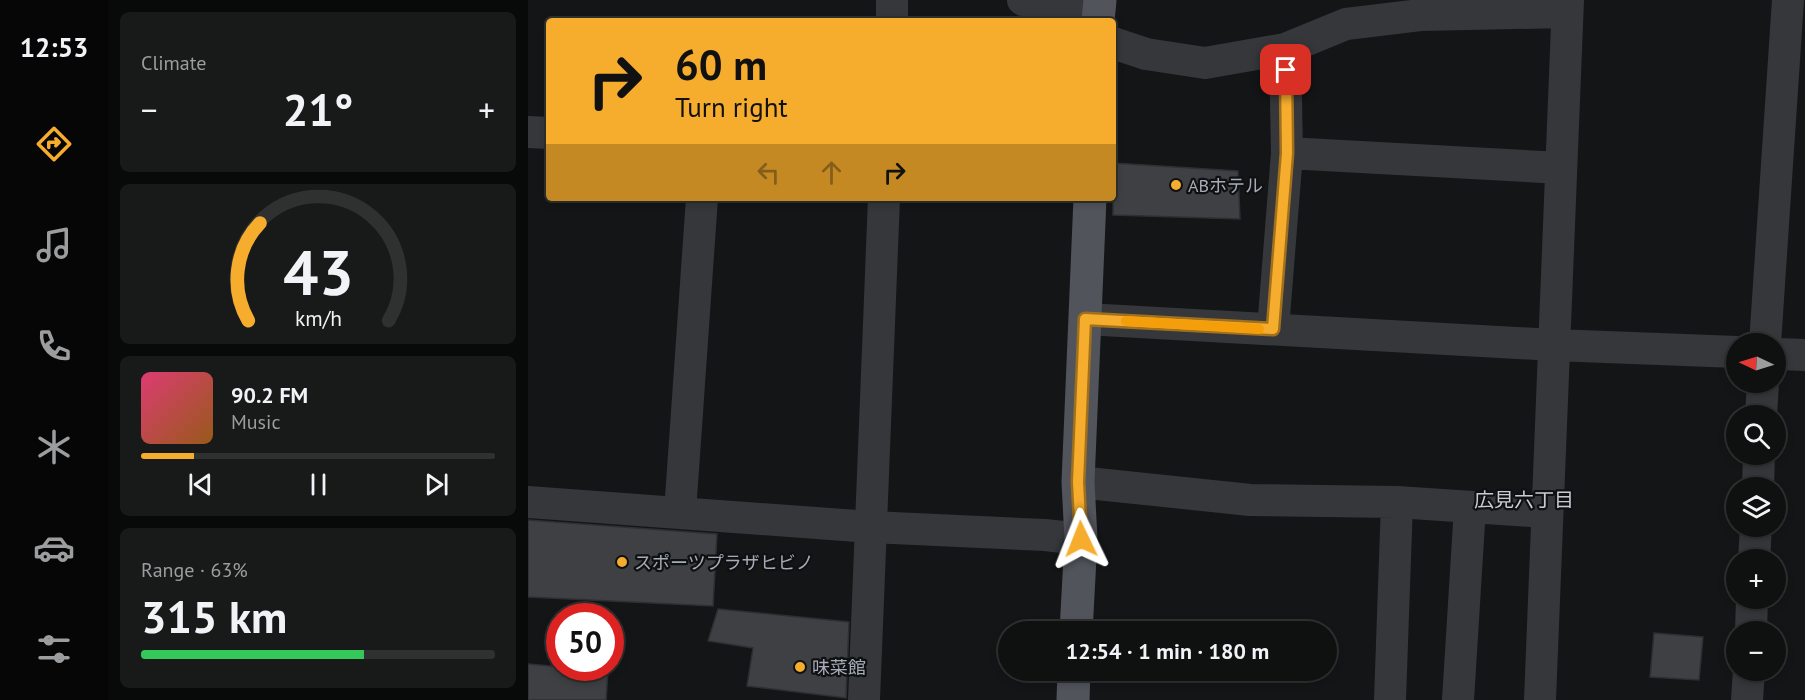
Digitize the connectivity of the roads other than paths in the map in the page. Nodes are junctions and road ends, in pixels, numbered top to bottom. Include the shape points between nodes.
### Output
1 (892, 0) edge
2 (1023, 0) edge
3 (1788, 0) edge
4 (1567, 6) edge
5 (1099, 10) edge
6 (1346, 12) edge
7 (891, 18) edge
8 (1116, 44) edge
9 (1286, 49) junction
10 (528, 132) edge
11 (546, 133) edge
12 (1287, 153) junction
13 (1561, 168) junction
14 (702, 201) edge
15 (884, 201) edge
16 (1090, 201) edge
17 (1085, 319) junction
18 (1273, 329) junction
19 (1766, 333) edge
20 (1554, 345) junction
21 (1726, 352) edge
22 (1786, 354) edge
23 (1805, 355) edge
24 (1078, 482) junction
25 (528, 502) edge
26 (1397, 502) junction
27 (1470, 507) junction
28 (680, 512) junction
29 (1547, 512) junction
30 (871, 527) junction
31 (1081, 539) junction
32 (1077, 621) edge
33 (1073, 681) edge
34 (1749, 681) edge
35 (864, 700) edge
36 (1072, 700) edge
37 (1390, 700) edge
38 (1458, 700) edge
39 (1540, 700) edge
40 (1748, 700) edge

1 - 7 street
2 - 5 street
3 - 19 street
4 - 6 street via 1420,15
4 - 13 street
6 - 9 street
8 - 9 street via 1146,54 1205,63
9 - 12 street
10 - 11 street
12 - 13 street
12 - 18 street
13 - 20 street
14 - 28 street
15 - 30 street
16 - 17 main road
17 - 18 street
17 - 24 main road
18 - 20 street
20 - 21 street
20 - 29 street
22 - 23 street
24 - 26 street via 1250,500
24 - 31 main road
25 - 28 street
26 - 27 street
26 - 37 street
27 - 29 street
27 - 38 street
28 - 30 street
29 - 39 street
30 - 31 street
30 - 35 street
31 - 32 main road
33 - 36 main road
34 - 40 street

